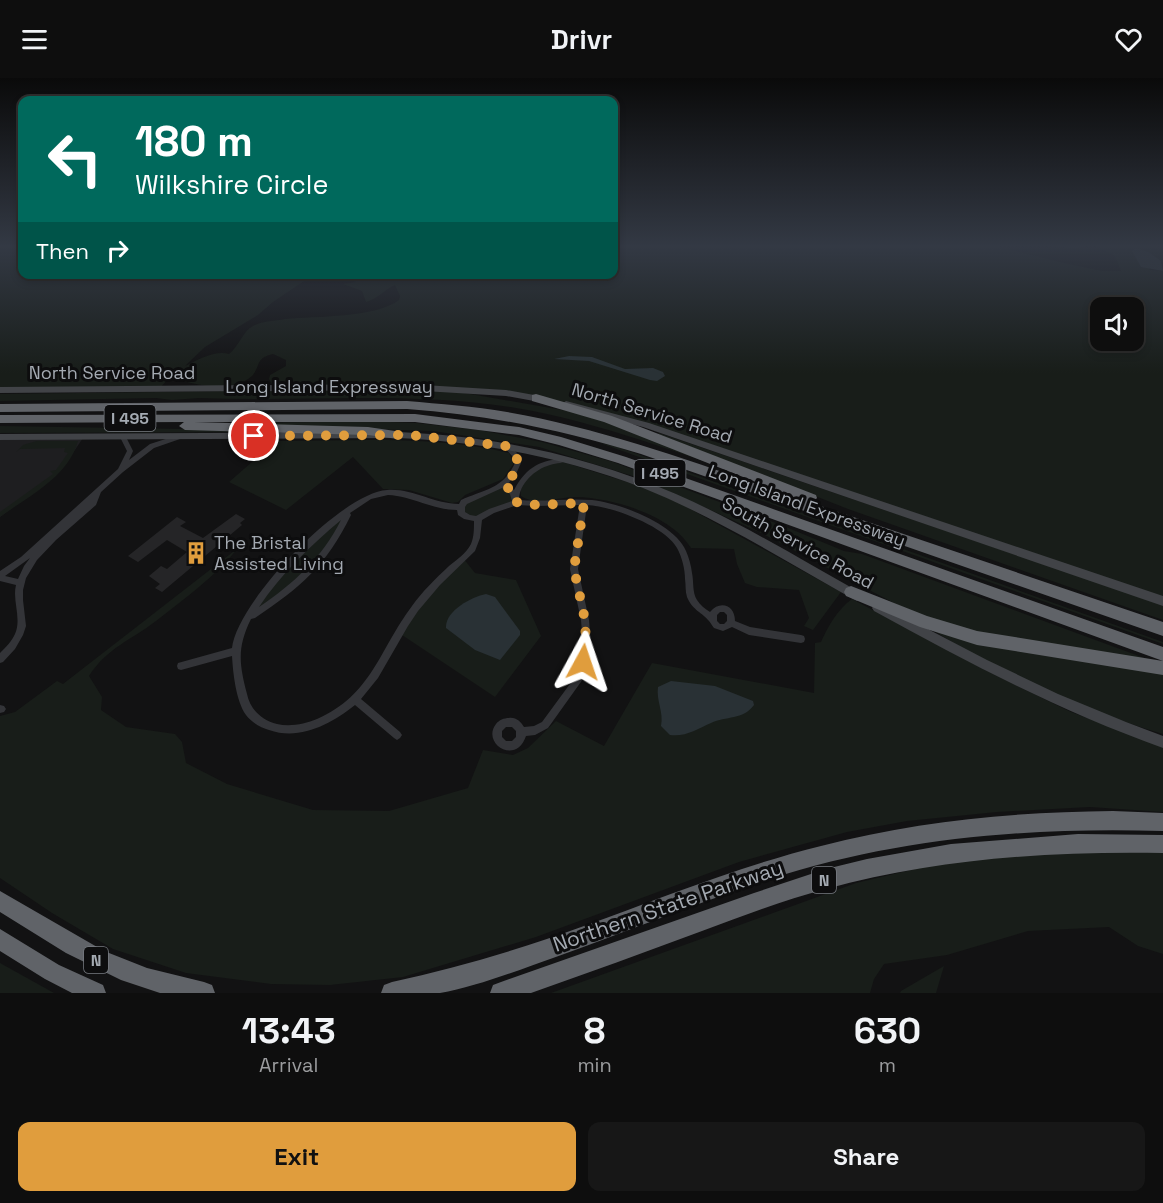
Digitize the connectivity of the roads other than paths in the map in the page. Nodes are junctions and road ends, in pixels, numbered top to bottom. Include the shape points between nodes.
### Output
1 (0, 390) edge
2 (536, 398) junction
3 (0, 408) edge
4 (0, 419) edge
5 (58, 419) junction
6 (398, 435) junction
7 (0, 437) edge
8 (123, 437) junction
9 (178, 437) junction
10 (506, 446) junction
11 (571, 460) junction
12 (121, 470) junction
13 (504, 486) junction
14 (99, 492) junction
15 (515, 499) junction
16 (584, 503) junction
17 (461, 507) junction
18 (348, 512) junction
19 (478, 519) junction
20 (0, 577) edge
21 (1025, 581) junction
22 (20, 584) junction
23 (851, 592) junction
24 (1163, 601) edge
25 (249, 618) junction
26 (712, 618) junction
27 (732, 623) junction
28 (1163, 629) edge
29 (801, 639) dead end
30 (237, 651) junction
31 (1163, 654) edge
32 (0, 659) edge
33 (181, 666) dead end
34 (1163, 668) edge
35 (354, 699) junction
36 (521, 732) dead end
37 (397, 735) dead end
38 (1163, 742) edge
39 (1163, 822) edge
40 (1163, 844) edge
41 (0, 901) edge
42 (0, 939) edge
43 (94, 993) edge
44 (204, 993) edge
45 (392, 993) edge
46 (501, 993) edge

1 - 2 main road, North Service Road via 407,387
2 - 21 highway via 608,419 856,516 1001,566
2 - 24 main road, North Service Road via 634,421
3 - 21 highway, Long Island Expressway / I 495 via 386,404 510,415 631,445
4 - 5 highway, Long Island Expressway / I 495
5 - 6 highway via 76,423
5 - 31 highway, Long Island Expressway / I 495 via 372,416 456,421 519,431 622,460
6 - 9 main road, South Service Road
6 - 10 main road, South Service Road
7 - 8 main road, South Service Road
8 - 9 main road, South Service Road
8 - 12 street via 129,451
9 - 12 street via 152,446
10 - 11 main road, South Service Road
10 - 13 street via 518,463
11 - 15 street via 547,462 531,470 522,480
11 - 23 main road, South Service Road via 688,504
12 - 14 street
13 - 15 street via 512,490
13 - 17 street via 470,499
14 - 20 street
14 - 22 street via 93,503 32,562
15 - 16 street via 536,505
15 - 19 street
16 - 26 street via 633,515 663,529 677,541 686,561 689,596 699,610
16 - 36 street via 574,569 585,620 586,645 579,679 545,725
17 - 18 street via 393,491 376,494
17 - 19 street via 461,513
18 - 25 street via 293,559
18 - 25 street via 336,539 308,575
19 - 35 street via 472,550 424,596 366,688
20 - 22 street
21 - 28 highway, Long Island Expressway / I 495
22 - 32 street via 22,628
23 - 34 highway via 977,638
23 - 38 main road, South Service Road via 1021,684
25 - 30 street
26 - 27 street via 720,627
26 - 27 street via 716,611 725,610
27 - 29 street via 749,631
30 - 33 street
30 - 35 street via 243,700 250,713 268,726 292,730 320,724
35 - 37 street
39 - 45 highway, Northern State Parkway / N via 1071,820 1004,824 839,850 762,872 472,974
40 - 46 highway, Northern State Parkway / N via 1025,845 858,871 789,890
41 - 44 highway, N via 92,958 141,977
42 - 43 highway, N

